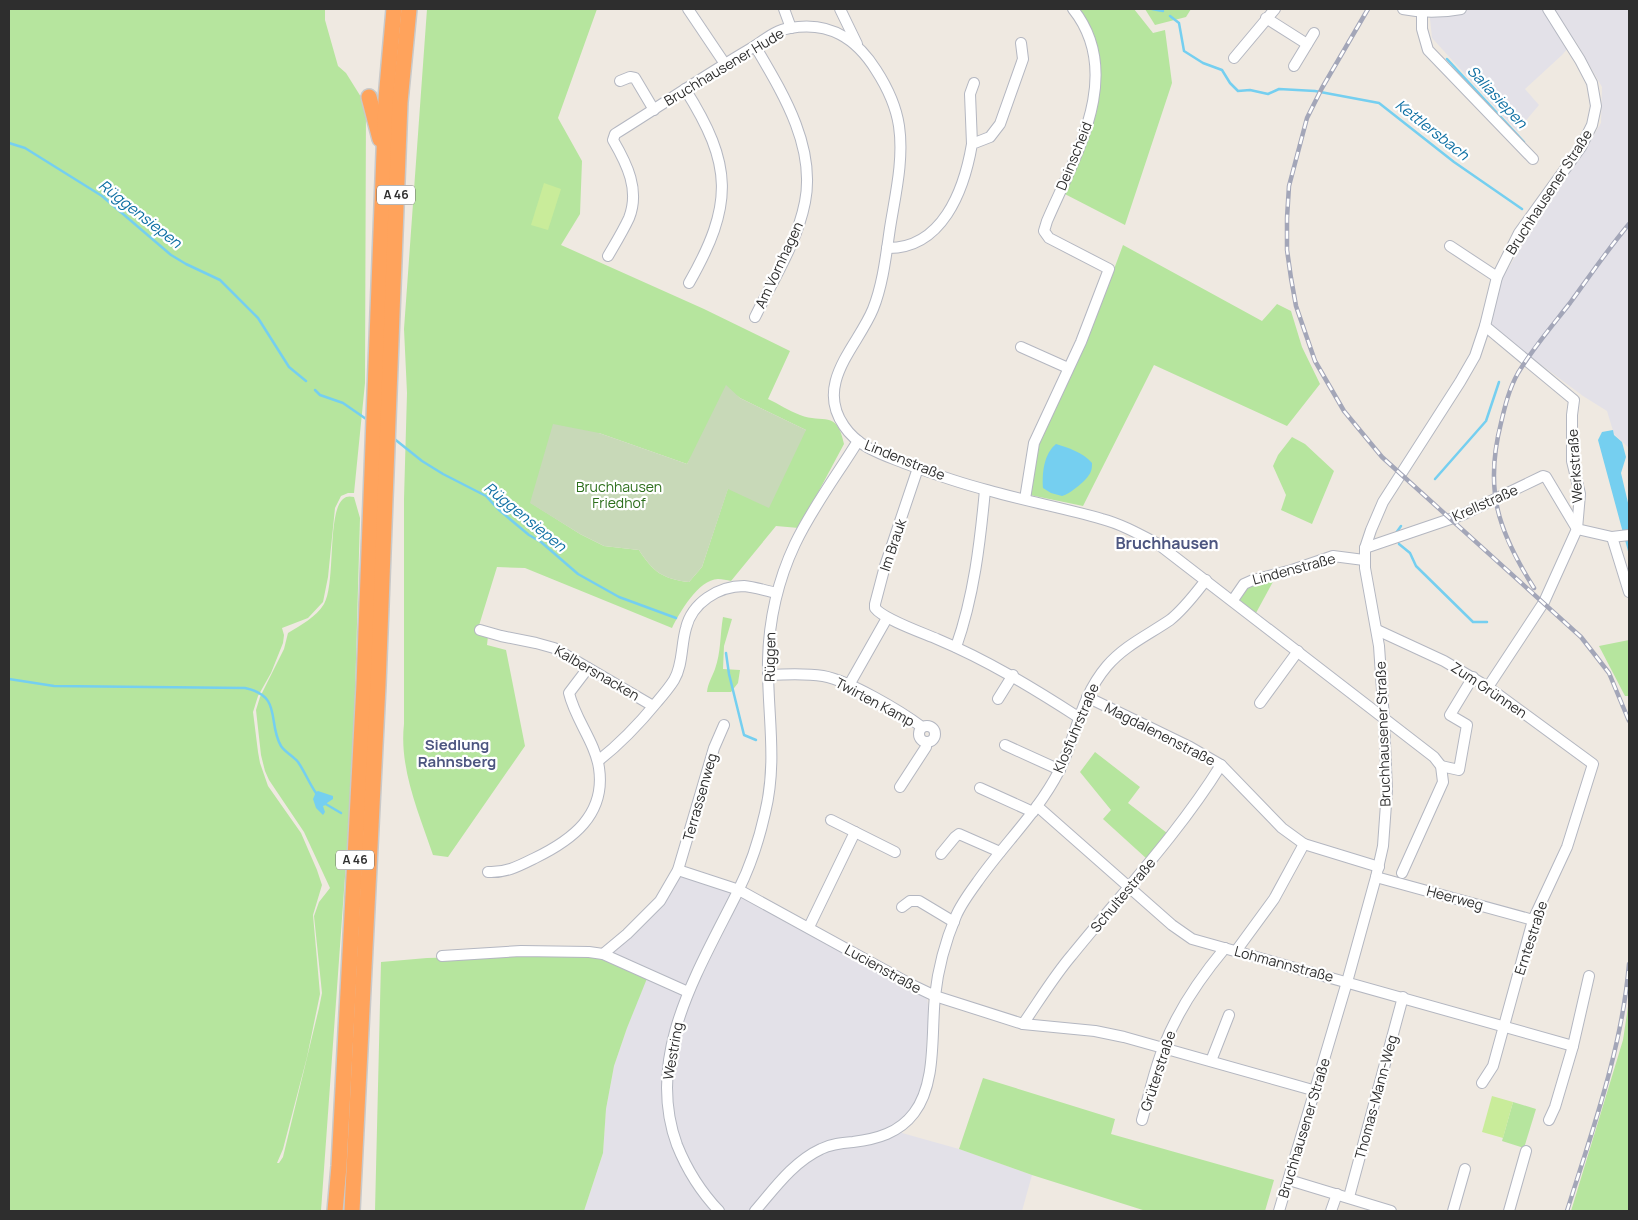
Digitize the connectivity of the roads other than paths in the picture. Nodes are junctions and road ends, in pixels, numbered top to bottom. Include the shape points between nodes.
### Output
1 (394, 9) edge
2 (409, 9) edge
3 (688, 9) edge
4 (784, 9) edge
5 (840, 9) edge
6 (1072, 9) edge
7 (1275, 9) edge
8 (1403, 9) edge
9 (1461, 9) edge
10 (1548, 9) edge
11 (1422, 13) junction
12 (1266, 18) junction
13 (791, 28) junction
14 (1314, 33) dead end
15 (1021, 44) dead end
16 (1307, 44) junction
17 (857, 45) junction
18 (754, 46) junction
19 (1234, 58) dead end
20 (725, 64) junction
21 (1294, 66) dead end
22 (876, 69) joint
23 (620, 81) dead end
24 (974, 83) dead end
25 (685, 89) junction
26 (369, 97) dead end
27 (651, 112) junction
28 (972, 144) junction
29 (1533, 159) dead end
30 (381, 214) junction
31 (1450, 246) dead end
32 (887, 248) junction
33 (608, 256) dead end
34 (1497, 277) junction
35 (689, 282) dead end
36 (755, 317) dead end
37 (1485, 326) junction
38 (1021, 347) dead end
39 (1068, 368) junction
40 (382, 382) junction
41 (858, 441) junction
42 (918, 468) junction
43 (985, 490) junction
44 (1025, 500) junction
45 (378, 509) junction
46 (1578, 529) junction
47 (1629, 535) edge
48 (1614, 537) junction
49 (1365, 548) junction
50 (1364, 560) junction
51 (1206, 580) junction
52 (1629, 592) edge
53 (777, 593) junction
54 (1233, 600) junction
55 (887, 618) junction
56 (480, 630) dead end
57 (1377, 630) junction
58 (956, 646) junction
59 (1298, 651) junction
60 (588, 668) junction
61 (768, 675) junction
62 (1012, 676) junction
63 (1473, 677) junction
64 (849, 685) junction
65 (1488, 687) junction
66 (1087, 698) junction
67 (998, 699) dead end
68 (1260, 704) dead end
69 (653, 706) junction
70 (1078, 718) junction
71 (1384, 719) junction
72 (724, 725) dead end
73 (1004, 745) dead end
74 (598, 761) junction
75 (1593, 764) joint
76 (1222, 765) junction
77 (1441, 766) junction
78 (1060, 770) junction
79 (900, 787) dead end
80 (980, 788) dead end
81 (1035, 809) junction
82 (831, 820) dead end
83 (855, 832) junction
84 (1304, 844) junction
85 (895, 852) dead end
86 (1000, 852) junction
87 (941, 854) dead end
88 (678, 870) junction
89 (488, 872) dead end
90 (1377, 872) junction
91 (1402, 873) dead end
92 (1130, 887) junction
93 (739, 890) junction
94 (902, 907) dead end
95 (1533, 920) junction
96 (954, 922) junction
97 (809, 927) junction
98 (1225, 948) junction
99 (1236, 951) junction
100 (603, 954) junction
101 (442, 956) dead end
102 (1588, 976) dead end
103 (1348, 982) junction
104 (688, 992) junction
105 (935, 996) junction
106 (1403, 997) junction
107 (1229, 1015) dead end
108 (1023, 1024) junction
109 (1504, 1026) junction
110 (1573, 1046) junction
111 (1163, 1048) junction
112 (1211, 1061) junction
113 (1482, 1083) dead end
114 (1316, 1091) junction
115 (1142, 1120) dead end
116 (1549, 1120) dead end
117 (1526, 1151) dead end
118 (1465, 1169) dead end
119 (1289, 1180) junction
120 (1337, 1194) junction
121 (1349, 1197) junction
122 (335, 1211) edge
123 (352, 1211) edge
124 (719, 1211) edge
125 (755, 1211) edge
126 (1279, 1211) edge
127 (1331, 1211) edge
128 (1390, 1211) edge
129 (1453, 1211) edge
130 (1509, 1211) edge

1 - 30 highway, A 46
2 - 40 highway, A 46
3 - 20 street
4 - 13 street
5 - 17 street
6 - 39 street, Deinscheid via 1086,30 1094,54 1094,98 1085,133 1044,231 1049,238 1109,269
7 - 12 street
8 - 11 street
9 - 11 street
10 - 34 street, Bruchhausener Straße via 1592,83 1596,106 1589,135 1519,233
11 - 29 street via 1422,29 1428,50
12 - 16 street
12 - 19 street
13 - 17 street, Bruchhausener Hude via 827,29
13 - 18 street, Bruchhausener Hude
14 - 16 street
15 - 28 street via 1023,59 1000,124 990,137
16 - 21 street
17 - 22 street, Bruchhausener Hude
18 - 20 street, Bruchhausener Hude
18 - 36 street, Am Vornhagen via 780,88 793,117 801,141 807,186 796,230
20 - 25 street, Bruchhausener Hude
22 - 32 street, Lindenstraße via 893,102 901,140
23 - 27 street via 630,76 635,78
24 - 28 street via 970,94
25 - 27 street, Bruchhausener Hude
25 - 35 street via 716,147 722,189 715,229
26 - 30 highway via 380,136 377,195
27 - 33 street, Bruchhausener Hude via 613,136 629,172 632,197 629,217
28 - 32 street via 967,167 948,214 916,243 902,248
30 - 40 highway, A 46
31 - 34 street
32 - 41 street, Lindenstraße via 873,309 844,359 835,384 838,417
34 - 37 street, Bruchhausener Straße
37 - 46 street, Werkstraße via 1574,400 1572,461 1580,494
37 - 49 street, Bruchhausener Straße via 1468,370 1383,502
38 - 39 street
39 - 44 street via 1034,443
40 - 45 highway, A 46
41 - 42 street, Lindenstraße
41 - 53 street, Rüggen via 795,544
42 - 43 street, Lindenstraße
42 - 55 street, Im Brauk via 875,604 877,612
43 - 44 street, Lindenstraße
43 - 58 street via 972,590
44 - 51 street, Lindenstraße via 1126,527 1158,544
45 - 122 highway, A 46 via 364,685
45 - 123 highway, A 46
46 - 48 street
46 - 49 street, Krellstraße via 1546,477 1540,476 1462,515
46 - 65 street via 1544,602
47 - 48 street
48 - 52 street
49 - 50 street, Bruchhausener Straße
50 - 54 street, Lindenstraße via 1333,556 1253,580 1244,584
50 - 57 street, Bruchhausener Straße
51 - 54 street, Lindenstraße
51 - 66 street, Klosfuhrstraße via 1171,619 1117,656 1096,680
53 - 61 street, Rüggen
53 - 69 street, Kalbersnacken via 734,587 701,602 687,623 677,674
54 - 59 street, Lindenstraße
55 - 58 street
55 - 64 street
56 - 60 street, Kalbersnacken via 550,646
57 - 63 street, Zum Grünnen via 1444,660
57 - 71 street, Bruchhausener Straße
58 - 62 street
59 - 68 street
59 - 71 street, Lindenstraße
60 - 69 street, Kalbersnacken
60 - 74 street via 569,693
61 - 64 street, Twirten Kamp via 813,674
61 - 93 street, Rüggen via 772,745 770,790 760,833
62 - 67 street
62 - 70 street
63 - 65 street, Zum Grünnen
63 - 77 street via 1450,715 1467,725 1458,770
64 - 79 street, Twirten Kamp via 922,727 930,726 934,732 934,738 926,742 926,747
65 - 75 street, Zum Grünnen
66 - 70 street, Klosfuhrstraße
66 - 76 street, Magdalenenstraße
69 - 74 street, Kalbersnacken via 624,740
70 - 78 street, Klosfuhrstraße
71 - 77 street, Lindenstraße
71 - 90 street, Bruchhausener Straße via 1386,817
72 - 88 street, Terrassenweg via 714,748
73 - 78 street
74 - 89 street via 600,777 594,807 574,835 520,866
75 - 95 street, Erntestraße via 1567,847
76 - 84 street, Magdalenenstraße via 1282,828
76 - 92 street, Schultestraße via 1202,796
77 - 91 street via 1443,782
78 - 81 street, Klosfuhrstraße
80 - 81 street, Lohmannstraße
81 - 86 street, Klosfuhrstraße
81 - 92 street, Lohmannstraße
82 - 83 street
83 - 85 street
83 - 97 street
84 - 90 street, Magdalenenstraße
84 - 99 street via 1274,899
86 - 87 street via 959,834
86 - 96 street, Klosfuhrstraße via 970,892
88 - 93 street, Lucienstraße
88 - 100 street via 660,901
90 - 95 street, Heerweg
90 - 103 street, Bruchhausener Straße
92 - 98 street, Lohmannstraße via 1182,933
92 - 108 street, Schultestraße via 1070,956
93 - 97 street, Lucienstraße
93 - 104 street, Westring
94 - 96 street via 910,901 918,901
95 - 109 street, Erntestraße
96 - 105 street, Klosfuhrstraße via 939,969
97 - 105 street, Lucienstraße
98 - 99 street, Lohmannstraße
98 - 111 street, Grüterstraße via 1186,1000
99 - 103 street, Lohmannstraße
100 - 101 street via 521,951
100 - 104 street
102 - 110 street
103 - 106 street, Lohmannstraße
103 - 114 street, Bruchhausener Straße
104 - 124 street, Westring via 669,1056 668,1108 674,1137 687,1167
105 - 108 street, Lucienstraße
105 - 125 street, Klosfuhrstraße via 928,1086 910,1118 881,1137 830,1145 810,1155
106 - 109 street, Lohmannstraße
106 - 121 street, Thomas-Mann-Weg
107 - 112 street
108 - 111 street, Lucienstraße via 1095,1031
109 - 110 street, Lohmannstraße
109 - 113 street, Erntestraße via 1493,1066
110 - 116 street
111 - 112 street, Lucienstraße
111 - 115 street, Grüterstraße
112 - 114 street, Lucienstraße
114 - 119 street, Bruchhausener Straße
117 - 130 street
118 - 129 street
119 - 120 street
119 - 126 street, Bruchhausener Straße
120 - 121 street
120 - 127 street
121 - 128 street

